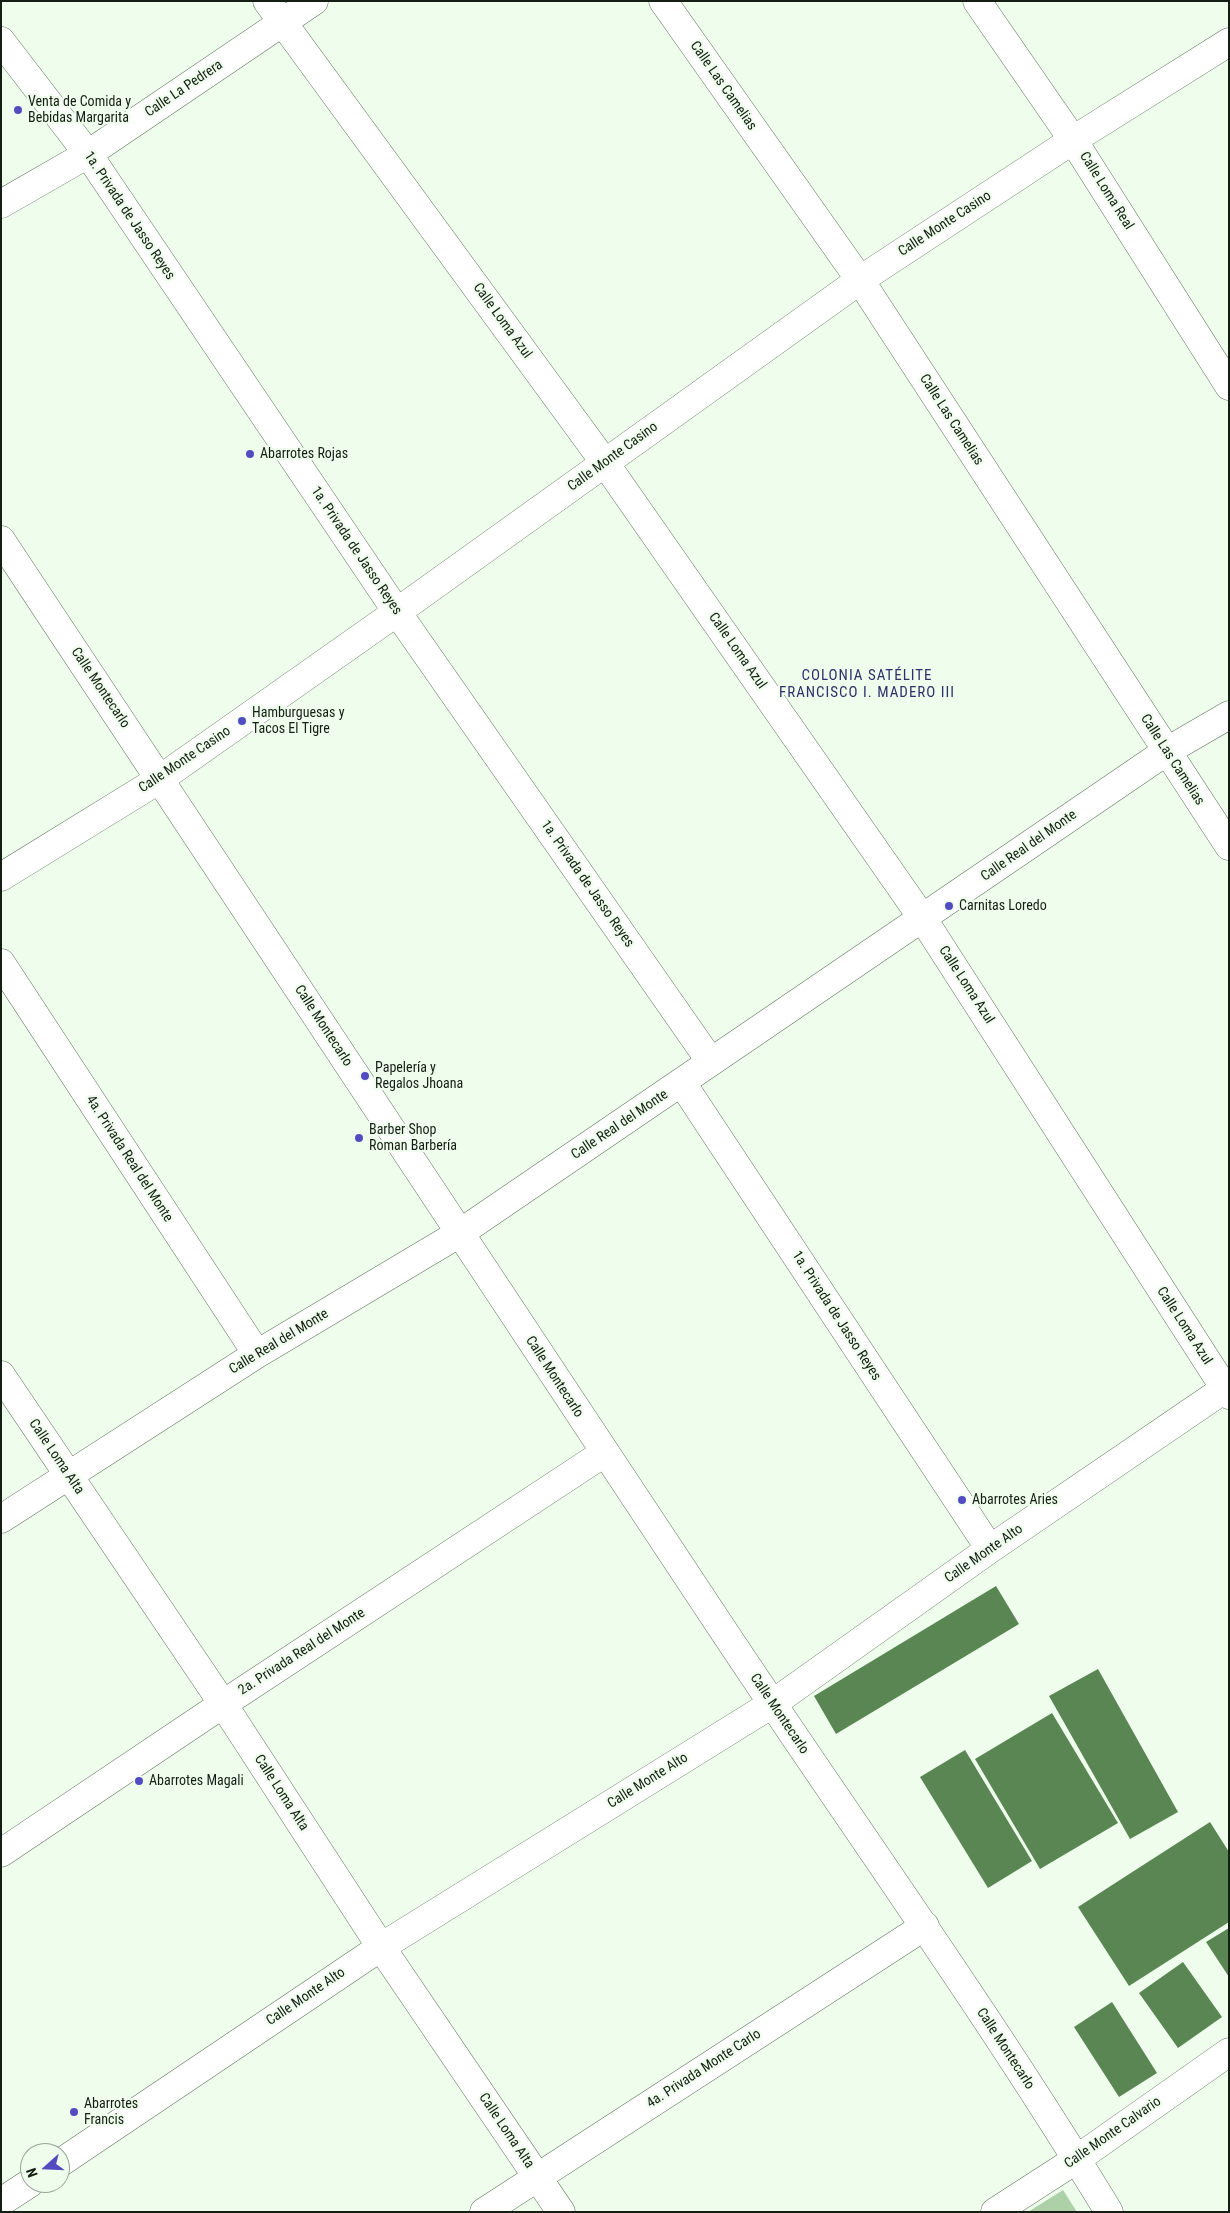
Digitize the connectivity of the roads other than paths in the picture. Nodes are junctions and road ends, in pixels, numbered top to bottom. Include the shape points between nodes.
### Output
1 (267, 1) edge
2 (314, 1) edge
3 (663, 1) edge
4 (977, 1) edge
5 (283, 23) junction
6 (1, 41) edge
7 (1229, 42) edge
8 (1073, 140) junction
9 (88, 154) junction
10 (1, 204) edge
11 (860, 280) junction
12 (1229, 386) edge
13 (605, 463) junction
14 (1, 540) edge
15 (397, 612) junction
16 (1229, 715) edge
17 (1167, 751) junction
18 (160, 778) junction
19 (1229, 846) edge
20 (1, 877) edge
21 (924, 919) junction
22 (1, 963) edge
23 (710, 1062) junction
24 (682, 1083) junction
25 (460, 1233) junction
26 (257, 1354) junction
27 (1, 1375) edge
28 (1227, 1390) edge
29 (604, 1452) junction
30 (69, 1476) junction
31 (1, 1519) edge
32 (990, 1549) junction
33 (223, 1704) junction
34 (772, 1704) junction
35 (1, 1853) edge
36 (925, 1926) junction
37 (381, 1947) junction
38 (1229, 2052) edge
39 (70, 2156) edge
40 (1077, 2159) junction
41 (537, 2176) junction
42 (20, 2191) edge
43 (4, 2204) edge
44 (484, 2212) edge
45 (561, 2212) edge
46 (995, 2212) edge
47 (1109, 2212) edge

1 - 5 street, Calle Loma Azul
2 - 5 street, Calle La Pedrera
3 - 11 street, Calle Las Camelias
4 - 8 street, Calle Loma Real
5 - 9 street, Calle La Pedrera
5 - 13 street, Calle Loma Azul
6 - 9 street, 1a. Privada de Jasso Reyes
7 - 8 street, Calle Monte Casino
8 - 11 street, Calle Monte Casino
8 - 12 street, Calle Loma Real
9 - 10 street, Calle La Pedrera
9 - 15 street, 1a. Privada de Jasso Reyes
11 - 13 street, Calle Monte Casino
11 - 17 street, Calle Las Camelias
13 - 15 street, Calle Monte Casino
13 - 21 street, Calle Loma Azul
14 - 18 street, Calle Montecarlo
15 - 18 street, Calle Monte Casino
15 - 23 street, 1a. Privada de Jasso Reyes
16 - 17 street, Calle Real del Monte
17 - 19 street, Calle Las Camelias
17 - 21 street, Calle Real del Monte
18 - 20 street, Calle Monte Casino
18 - 25 street, Calle Montecarlo
21 - 23 street, Calle Real del Monte
21 - 28 street, Calle Loma Azul
22 - 26 street, 4a. Privada Real del Monte
23 - 24 street, Calle Real del Monte
24 - 25 street, Calle Real del Monte
24 - 32 street, 1a. Privada de Jasso Reyes
25 - 26 street, Calle Real del Monte
25 - 29 street, Calle Montecarlo
26 - 30 street, Calle Real del Monte
27 - 30 street, Calle Loma Alta
28 - 32 street, Calle Monte Alto
29 - 33 street, 2a. Privada Real del Monte
29 - 34 street, Calle Montecarlo
30 - 31 street, Calle Real del Monte
30 - 33 street, Calle Loma Alta
32 - 34 street, Calle Monte Alto
33 - 35 street, 2a. Privada Real del Monte
33 - 37 street, Calle Loma Alta
34 - 36 street, Calle Montecarlo
34 - 37 street, Calle Monte Alto
36 - 40 street, Calle Montecarlo
36 - 41 street, 4a. Privada Monte Carlo
37 - 39 street, Calle Monte Alto
37 - 41 street, Calle Loma Alta
38 - 40 street, Calle Monte Calvario
40 - 46 street, Calle Monte Calvario
40 - 47 street, Calle Montecarlo
41 - 44 street, 4a. Privada Monte Carlo
41 - 45 street, Calle Loma Alta
42 - 43 street

